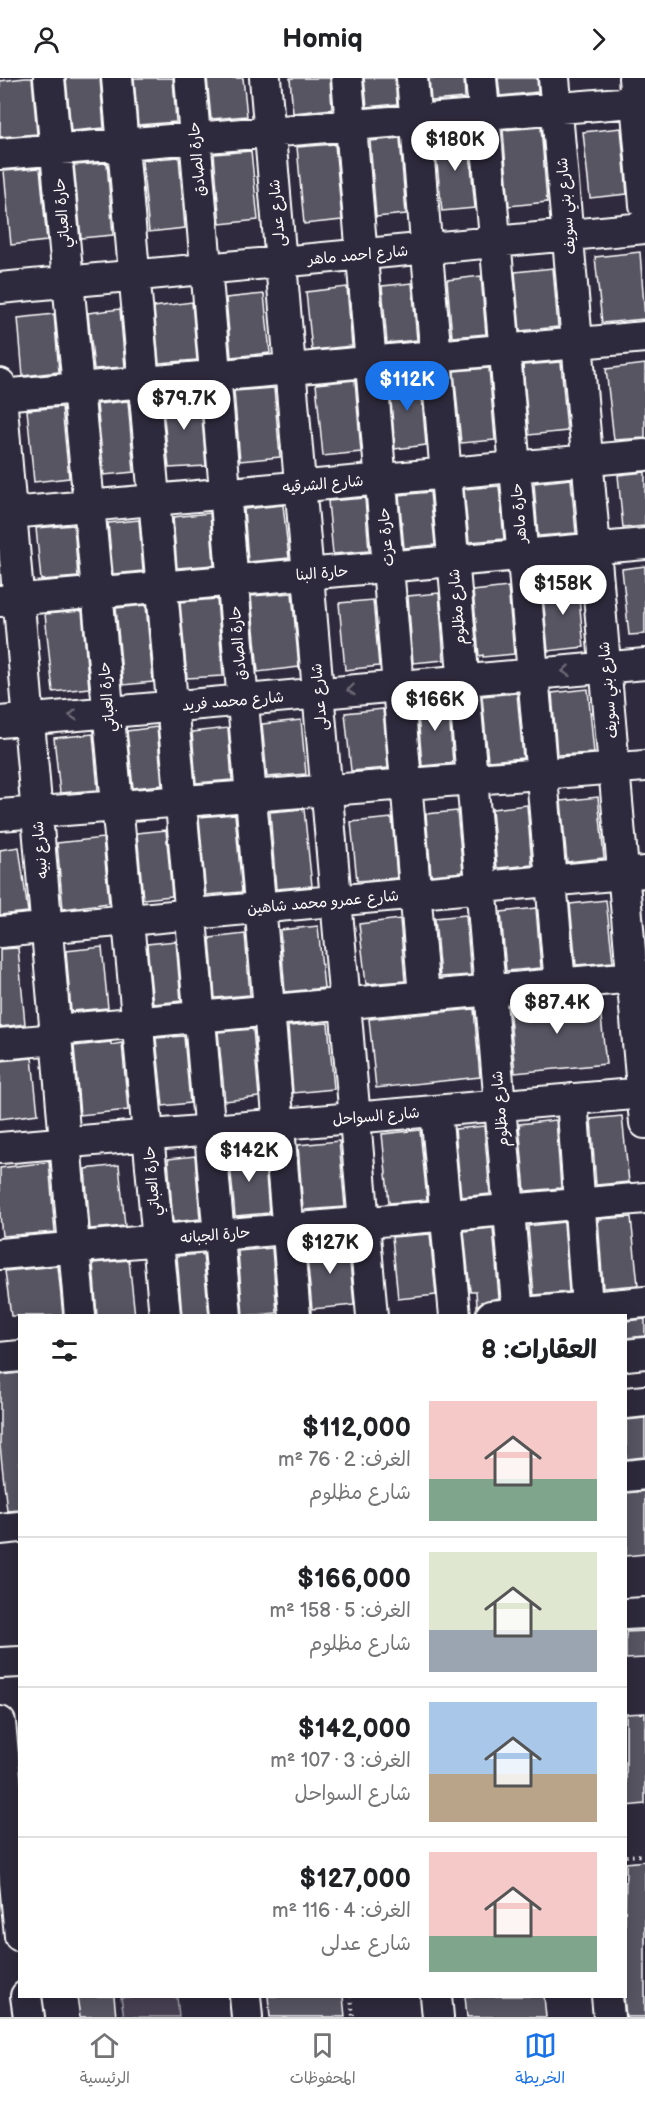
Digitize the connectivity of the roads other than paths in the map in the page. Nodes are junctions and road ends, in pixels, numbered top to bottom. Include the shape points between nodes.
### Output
1 (49, 78) edge
2 (117, 78) edge
3 (190, 78) edge
4 (265, 78) edge
5 (347, 78) edge
6 (411, 78) edge
7 (481, 78) edge
8 (554, 78) edge
9 (638, 94) edge
10 (557, 108) junction
11 (484, 114) junction
12 (415, 120) junction
13 (351, 125) junction
14 (270, 132) junction
15 (195, 138) junction
16 (123, 144) junction
17 (56, 150) junction
18 (0, 154) edge
19 (645, 205) edge
20 (645, 228) edge
21 (568, 235) junction
22 (495, 242) junction
23 (426, 249) junction
24 (362, 255) junction
25 (281, 262) junction
26 (207, 269) junction
27 (135, 276) junction
28 (68, 282) junction
29 (0, 288) edge
30 (645, 337) edge
31 (577, 343) junction
32 (505, 350) junction
33 (435, 356) junction
34 (371, 362) junction
35 (290, 369) junction
36 (216, 375) junction
37 (144, 382) junction
38 (78, 388) junction
39 (0, 390) edge
40 (645, 455) edge
41 (588, 460) junction
42 (515, 467) junction
43 (446, 473) junction
44 (381, 479) junction
45 (301, 486) junction
46 (225, 493) junction
47 (154, 500) junction
48 (89, 506) junction
49 (5, 513) edge
50 (645, 544) edge
51 (595, 549) junction
52 (523, 555) junction
53 (453, 561) junction
54 (388, 567) junction
55 (308, 574) junction
56 (233, 581) junction
57 (162, 587) junction
58 (97, 593) junction
59 (9, 601) edge
60 (645, 664) edge
61 (606, 667) junction
62 (533, 674) junction
63 (463, 680) junction
64 (398, 686) junction
65 (318, 693) junction
66 (243, 700) junction
67 (172, 706) junction
68 (109, 712) junction
69 (14, 721) edge
70 (645, 766) edge
71 (614, 768) junction
72 (541, 774) junction
73 (472, 779) junction
74 (406, 784) junction
75 (327, 790) junction
76 (251, 796) junction
77 (181, 801) junction
78 (117, 806) junction
79 (36, 812) junction
80 (0, 815) edge
81 (634, 873) edge
82 (551, 881) junction
83 (481, 887) junction
84 (416, 894) junction
85 (336, 901) junction
86 (260, 908) junction
87 (191, 914) junction
88 (128, 920) junction
89 (46, 927) junction
90 (0, 932) edge
91 (639, 977) edge
92 (560, 984) junction
93 (490, 990) junction
94 (424, 996) junction
95 (345, 1003) junction
96 (269, 1010) junction
97 (200, 1017) junction
98 (137, 1022) junction
99 (56, 1034) junction
100 (0, 1044) edge
101 (644, 1093) edge
102 (572, 1099) junction
103 (500, 1106) junction
104 (436, 1111) junction
105 (355, 1118) junction
106 (645, 1123) edge
107 (279, 1125) junction
108 (210, 1130) junction
109 (148, 1136) junction
110 (65, 1143) junction
111 (0, 1148) edge
112 (645, 1198) edge
113 (579, 1204) junction
114 (509, 1210) junction
115 (446, 1215) junction
116 (364, 1222) junction
117 (288, 1228) junction
118 (219, 1234) junction
119 (158, 1240) junction
120 (74, 1247) junction
121 (0, 1254) edge
122 (645, 1302) edge
123 (587, 1307) junction
124 (80, 1314) edge
125 (165, 1314) edge
126 (226, 1314) edge
127 (295, 1314) edge
128 (372, 1314) edge
129 (455, 1314) edge
130 (509, 1314) edge
131 (519, 1314) edge
132 (645, 1353) edge
133 (627, 1355) edge
134 (18, 1356) edge
135 (0, 1358) edge
136 (645, 1401) edge
137 (627, 1402) edge
138 (645, 1474) edge
139 (627, 1476) edge
140 (18, 1527) edge
141 (0, 1528) edge
142 (645, 1613) edge
143 (627, 1614) edge
144 (18, 1662) edge
145 (0, 1663) edge
146 (0, 1722) edge
147 (18, 1915) edge
148 (26, 1998) edge
149 (245, 1998) edge
150 (436, 1998) edge
151 (607, 1998) edge
152 (29, 2017) edge
153 (246, 2017) edge
154 (438, 2017) edge
155 (609, 2017) edge

1 - 17 street, حارة العباتي
2 - 16 street
3 - 15 street, حارة الصادق
4 - 14 street, شارع عدلى
5 - 13 street, حارة عزت
6 - 12 street, شارع مظلوم
7 - 11 street, حارة ماهر
8 - 10 street, شارع بني سويف
9 - 10 street
9 - 19 street
10 - 11 street
10 - 21 street, شارع بني سويف
11 - 12 street
11 - 22 street, حارة ماهر
12 - 13 street
12 - 23 street, شارع مظلوم
13 - 14 street
13 - 24 street, حارة عزت
14 - 15 street
14 - 25 street, شارع عدلى
15 - 16 street
15 - 26 street, حارة الصادق
16 - 17 street
16 - 27 street
17 - 18 street
17 - 28 street, حارة العباتي
20 - 21 street, شارع احمد ماهر
21 - 22 street, شارع احمد ماهر
21 - 31 street, شارع بني سويف
22 - 23 street, شارع احمد ماهر
22 - 32 street, حارة ماهر
23 - 24 street, شارع احمد ماهر
23 - 33 street, شارع مظلوم
24 - 25 street, شارع احمد ماهر
24 - 34 street, حارة عزت
25 - 26 street, شارع احمد ماهر
25 - 35 street, شارع عدلى
26 - 27 street, شارع احمد ماهر
26 - 36 street, حارة الصادق
27 - 28 street, شارع احمد ماهر
27 - 37 street
28 - 29 street, شارع احمد ماهر
28 - 38 street, حارة العباتي
30 - 31 street
31 - 32 street
31 - 41 street, شارع بني سويف
32 - 33 street
32 - 42 street, حارة ماهر
33 - 34 street
33 - 43 street, شارع مظلوم
34 - 35 street
34 - 44 street, حارة عزت
35 - 36 street
35 - 45 street, شارع عدلى
36 - 37 street
36 - 46 street, حارة الصادق
37 - 38 street
37 - 47 street
38 - 39 street
38 - 48 street, حارة العباتي
39 - 49 street, شارع نبيه
40 - 41 street, شارع الشرقيه
41 - 42 street, شارع الشرقيه
41 - 51 street, شارع بني سويف
42 - 43 street, شارع الشرقيه
42 - 52 street, حارة ماهر
43 - 44 street, شارع الشرقيه
43 - 53 street, شارع مظلوم
44 - 45 street, شارع الشرقيه
44 - 54 street, حارة عزت
45 - 46 street, شارع الشرقيه
45 - 55 street, شارع عدلى
46 - 47 street, شارع الشرقيه
46 - 56 street, حارة الصادق
47 - 48 street, شارع الشرقيه
47 - 57 street
48 - 49 street, شارع الشرقيه
48 - 58 street, حارة العباتي
49 - 59 street, شارع نبيه
50 - 51 street, حارة البنا
51 - 52 street, حارة البنا
51 - 61 street, شارع بني سويف
52 - 53 street, حارة البنا
52 - 62 street, حارة ماهر
53 - 54 street, حارة البنا
53 - 63 street, شارع مظلوم
54 - 55 street, حارة البنا
54 - 64 street, حارة عزت
55 - 56 street, حارة البنا
55 - 65 street, شارع عدلى
56 - 57 street, حارة البنا
56 - 66 street, حارة الصادق
57 - 58 street, حارة البنا
57 - 67 street
58 - 59 street, حارة البنا
58 - 68 street, حارة العباتي
59 - 69 street, شارع نبيه
60 - 61 street, شارع محمد فريد
61 -> 62 street, شارع محمد فريد
61 - 71 street, شارع بني سويف
62 - 63 street, شارع محمد فريد
62 - 72 street, حارة ماهر
63 - 64 street, شارع محمد فريد
63 - 73 street, شارع مظلوم
64 -> 65 street, شارع محمد فريد
64 - 74 street, حارة عزت
65 - 66 street, شارع محمد فريد
65 - 75 street, شارع عدلى
66 - 67 street, شارع محمد فريد
66 - 76 street, حارة الصادق
67 - 68 street, شارع محمد فريد
67 - 77 street
68 -> 69 street, شارع محمد فريد
68 - 78 street, حارة العباتي
69 - 79 street, شارع نبيه
70 - 71 street
71 - 72 street
71 - 81 street, شارع بني سويف
72 - 73 street
72 - 82 street, حارة ماهر
73 - 74 street
73 - 83 street, شارع مظلوم
74 - 75 street
74 - 84 street, حارة عزت
75 - 76 street
75 - 85 street, شارع عدلى
76 - 77 street
76 - 86 street, حارة الصادق
77 - 78 street
77 - 87 street
78 - 79 street
78 - 88 street, حارة العباتي
79 - 80 street
79 - 89 street, شارع نبيه
81 - 82 street, شارع عمرو محمد شاهين
81 - 91 street, شارع بني سويف
82 - 83 street, شارع عمرو محمد شاهين
82 - 92 street, حارة ماهر
83 - 84 street, شارع عمرو محمد شاهين
83 - 93 street, شارع مظلوم
84 - 85 street, شارع عمرو محمد شاهين
84 - 94 street, حارة عزت
85 - 86 street, شارع عمرو محمد شاهين
85 - 95 street, شارع عدلى
86 - 87 street, شارع عمرو محمد شاهين
86 - 96 street, حارة الصادق
87 - 88 street, شارع عمرو محمد شاهين
87 - 97 street
88 - 89 street, شارع عمرو محمد شاهين
88 - 98 street, حارة العباتي
89 - 90 street, شارع عمرو محمد شاهين
89 - 99 street, شارع نبيه
91 - 92 street
91 - 101 street, شارع بني سويف
92 - 93 street
93 - 94 street
93 - 103 street, شارع مظلوم
94 - 95 street
95 - 96 street
95 - 105 street, شارع عدلى
96 - 97 street
96 - 107 street, حارة الصادق
97 - 98 street
97 - 108 street
98 - 99 street
98 - 109 street, حارة العباتي
99 - 100 street
99 - 110 street, شارع نبيه
101 - 102 street, شارع السواحل
101 - 106 street, شارع بني سويف
102 - 103 street, شارع السواحل
102 - 113 street
103 - 104 street, شارع السواحل
103 - 114 street, شارع مظلوم
104 - 105 street, شارع السواحل
104 - 115 street
105 - 107 street, شارع السواحل
105 - 116 street, شارع عدلى
107 - 108 street, شارع السواحل
107 - 117 street, حارة الصادق
108 - 109 street, شارع السواحل
108 - 118 street
109 - 110 street, شارع السواحل
109 - 119 street, حارة العباتي
110 - 111 street, شارع السواحل
110 - 120 street, شارع نبيه
112 - 113 street, حارة الجبانه
113 - 114 street, حارة الجبانه
113 - 123 street
114 - 115 street, حارة الجبانه
114 - 130 street, شارع مظلوم
115 - 116 street, حارة الجبانه
115 - 129 street
116 - 117 street, حارة الجبانه
116 - 128 street, شارع عدلى
117 - 118 street, حارة الجبانه
117 - 127 street, حارة الصادق
118 - 119 street, حارة الجبانه
118 - 126 street
119 - 120 street, حارة الجبانه
119 - 125 street, حارة العباتي
120 - 121 street, حارة الجبانه
120 - 124 street, شارع نبيه
122 - 123 street
123 - 131 street
132 - 133 street
134 - 135 street
136 - 137 street
138 - 139 street
140 - 141 street
142 - 143 street
144 - 145 street
146 - 147 street
148 - 152 street
149 - 153 street
150 - 154 street
151 - 155 street

